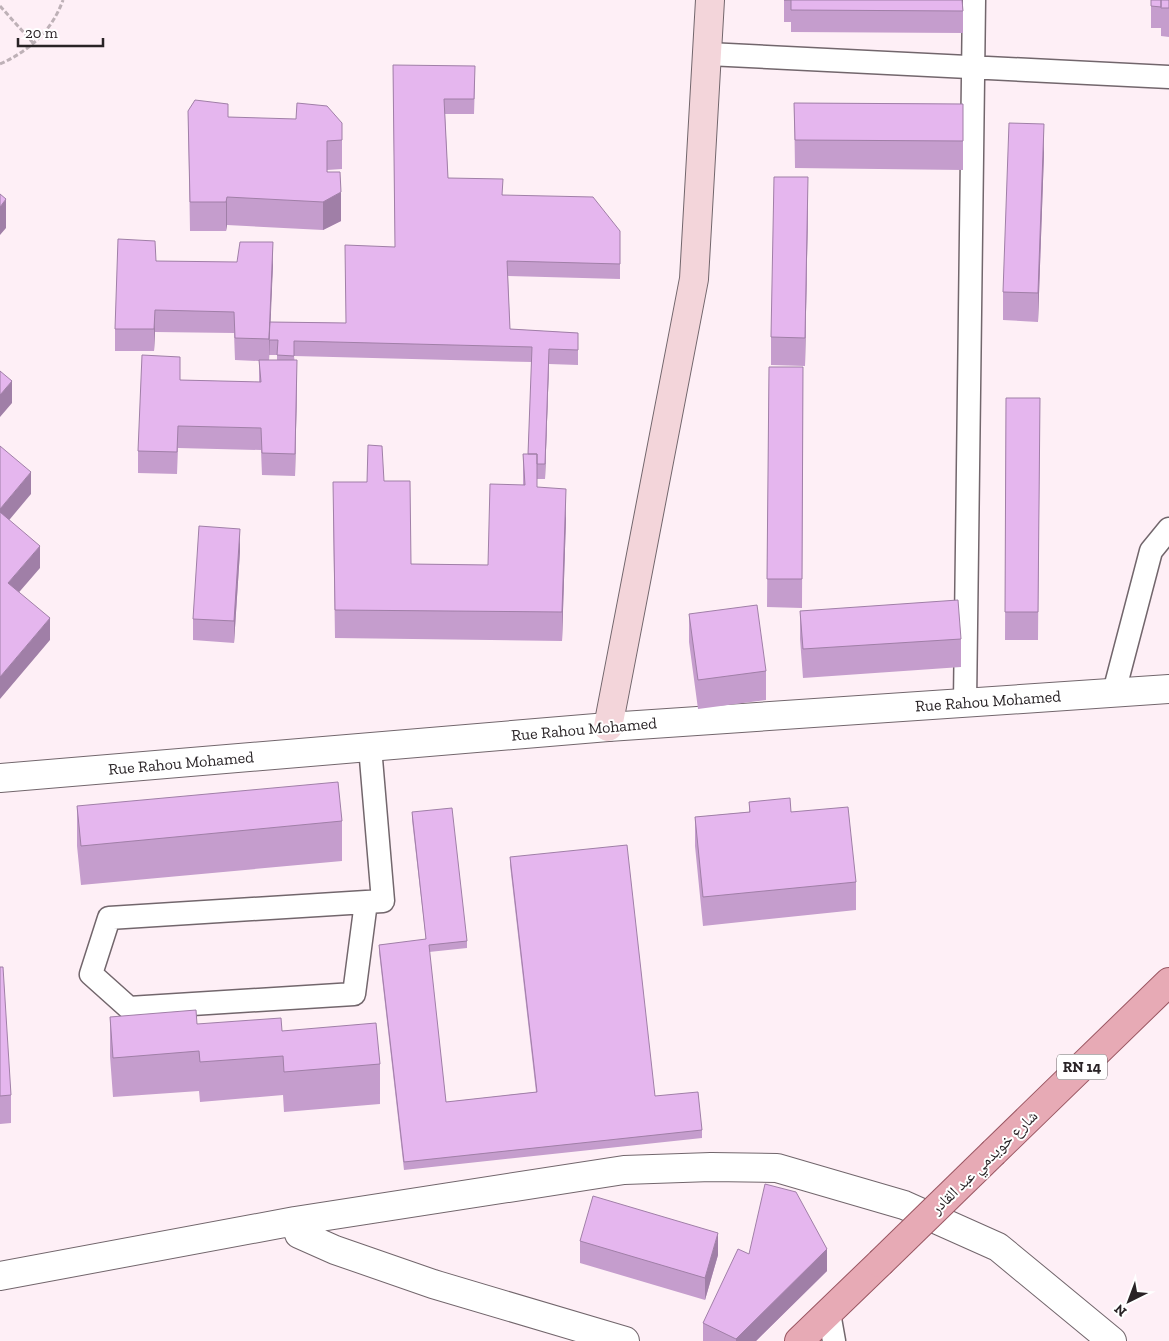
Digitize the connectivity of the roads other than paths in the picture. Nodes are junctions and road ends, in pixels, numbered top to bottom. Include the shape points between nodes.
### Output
1 (710, 0) edge
2 (974, 0) edge
3 (708, 54) junction
4 (972, 67) junction
5 (1169, 77) edge
6 (1169, 529) edge
7 (1169, 689) edge
8 (1114, 692) junction
9 (965, 703) junction
10 (608, 727) junction
11 (370, 748) junction
12 (0, 778) edge
13 (366, 902) junction
14 (1169, 982) edge
15 (295, 1221) junction
16 (0, 1276) edge
17 (829, 1313) junction
18 (625, 1341) edge
19 (799, 1341) edge
20 (834, 1341) edge
21 (1112, 1341) edge

1 - 3 main road
2 - 4 street
3 - 4 street
3 - 10 main road via 694,279
4 - 5 street
4 - 9 street
6 - 8 street via 1151,551
7 - 8 street, Rue Rahou Mohamed
8 - 9 street, Rue Rahou Mohamed
9 - 10 street, Rue Rahou Mohamed
10 - 11 street, Rue Rahou Mohamed
11 - 12 street, Rue Rahou Mohamed
11 - 13 street via 383,901
13 - 13 street via 109,918 91,974 129,1008 354,994
14 - 17 main road, شارع خويدمي عبد القادر / RN 14, bridge
15 - 16 street
15 - 18 street via 299,1234 335,1250 433,1284
15 - 21 street via 624,1170 777,1168 904,1205 998,1247
17 - 19 main road, شارع خويدمي عبد القادر / RN 14
17 - 20 street

